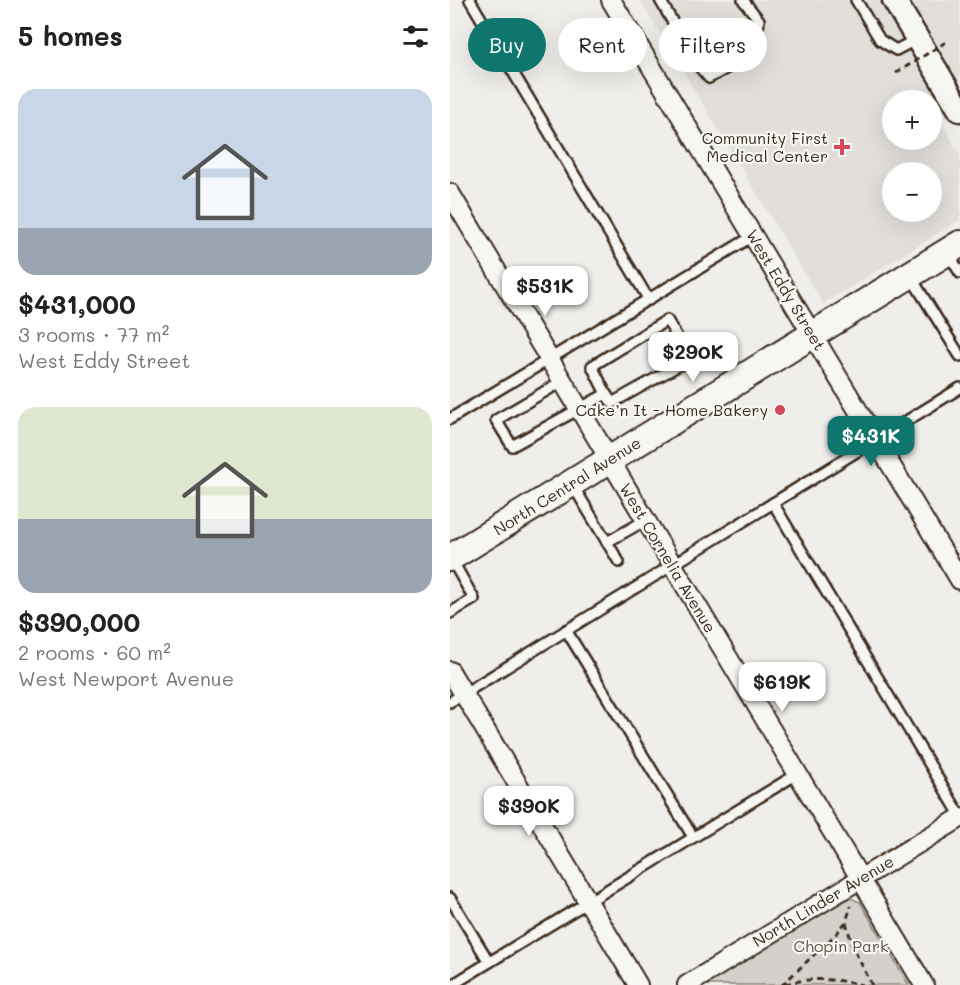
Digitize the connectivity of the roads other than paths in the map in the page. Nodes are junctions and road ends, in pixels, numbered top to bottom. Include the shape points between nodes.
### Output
1 (470, 0) edge
2 (611, 0) edge
3 (660, 0) edge
4 (743, 0) edge
5 (856, 0) edge
6 (894, 0) edge
7 (670, 18) edge
8 (757, 18) edge
9 (917, 39) junction
10 (704, 72) edge
11 (720, 72) edge
12 (960, 110) edge
13 (450, 193) edge
14 (753, 236) junction
15 (956, 256) edge
16 (909, 275) junction
17 (649, 300) junction
18 (813, 334) junction
19 (960, 356) edge
20 (549, 359) junction
21 (563, 381) junction
22 (960, 388) edge
23 (606, 394) junction
24 (580, 410) junction
25 (450, 419) edge
26 (876, 440) junction
27 (609, 460) junction
28 (572, 483) junction
29 (772, 503) junction
30 (646, 520) junction
31 (607, 542) junction
32 (450, 558) edge
33 (619, 562) dead end
34 (672, 565) junction
35 (960, 580) edge
36 (450, 614) edge
37 (566, 630) junction
38 (450, 670) edge
39 (457, 697) edge
40 (797, 774) junction
41 (960, 816) edge
42 (693, 837) junction
43 (860, 879) junction
44 (450, 898) edge
45 (588, 902) junction
46 (489, 962) junction
47 (452, 985) edge
48 (638, 985) edge
49 (687, 985) edge
50 (924, 985) edge

1 - 17 lane
2 - 14 street, West Eddy Street
3 - 7 lane
4 - 8 lane
5 - 9 lane via 880,40 896,50
6 - 9 street
9 - 12 street
10 - 11 lane via 709,78
13 - 20 street, West Cornelia Avenue
14 - 17 lane
14 - 18 street, West Eddy Street
15 - 16 main road, North Central Avenue
16 - 18 main road, North Central Avenue
16 - 19 lane
17 - 20 lane
18 - 26 street, West Eddy Street
18 - 27 main road, North Central Avenue
20 - 21 street, West Cornelia Avenue
20 - 25 lane
21 - 24 street, West Cornelia Avenue
21 - 24 lane via 496,420 512,446
22 - 26 lane
23 - 23 lane via 592,366 667,320 690,359 612,404
23 - 24 lane
24 - 27 street, West Cornelia Avenue
26 - 29 lane
26 - 35 street, West Eddy Street
27 - 28 main road, North Central Avenue
27 - 30 street, West Cornelia Avenue
28 - 31 lane
28 - 32 main road, North Central Avenue
29 - 34 lane
29 - 41 lane
30 - 31 lane
30 - 34 street, West Cornelia Avenue
31 - 33 lane
32 - 36 lane via 474,599
34 - 37 lane
34 - 40 street, West Cornelia Avenue
37 - 39 lane
37 - 42 lane
38 - 39 street
39 - 45 street
40 - 42 lane
40 - 43 street, West Cornelia Avenue
41 - 43 street, North Linder Avenue
42 - 45 lane
43 - 49 street, North Linder Avenue
43 - 50 street, West Cornelia Avenue
44 - 46 lane
45 - 46 lane
45 - 48 street
46 - 47 lane

